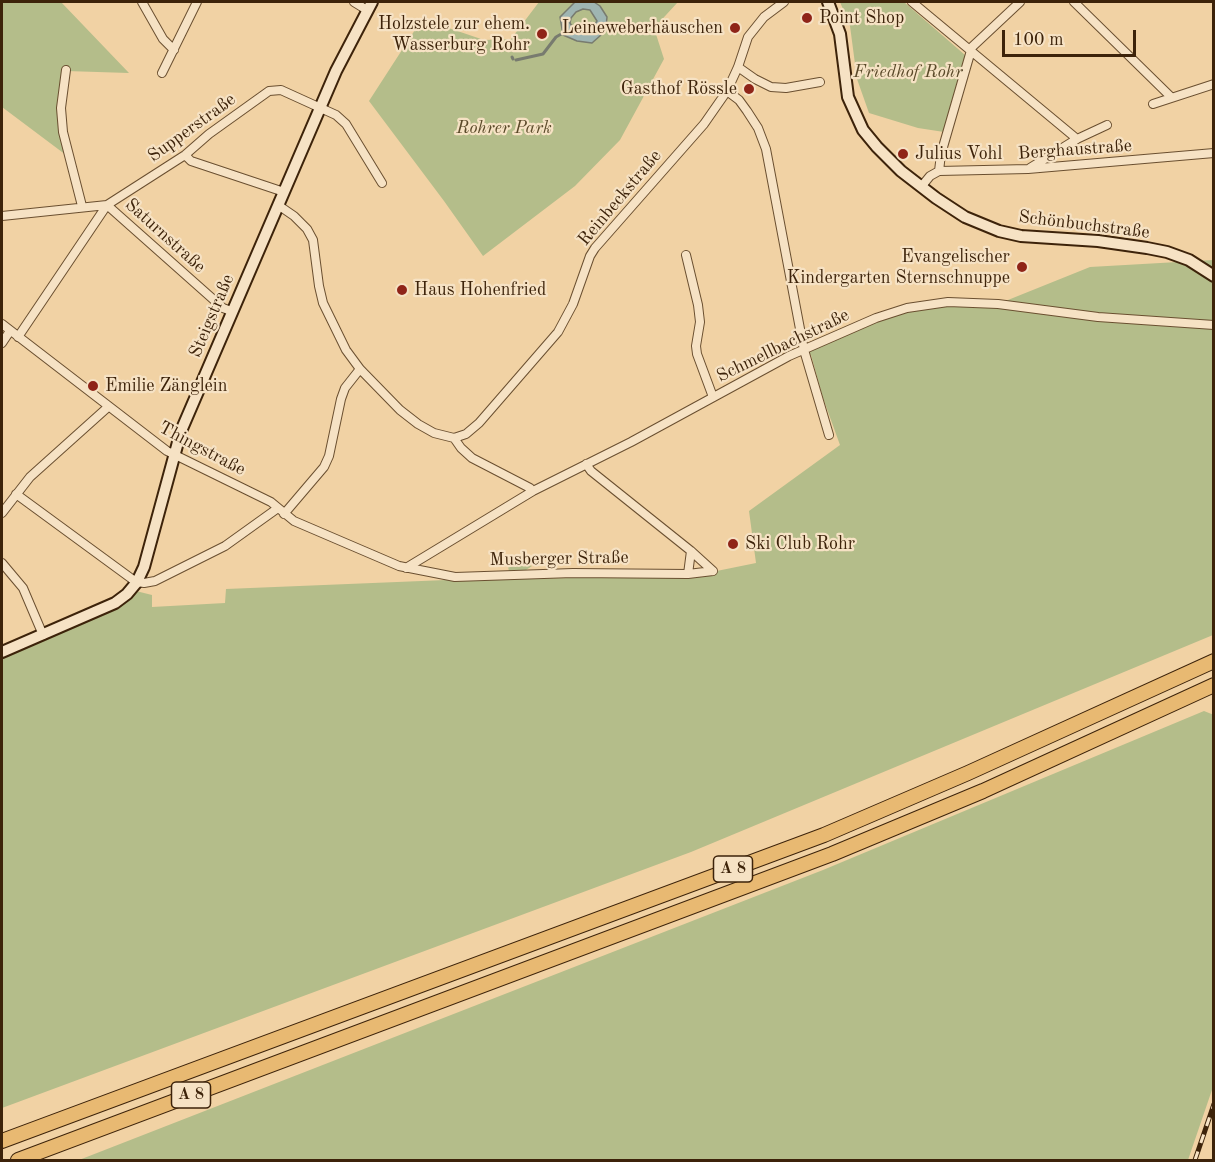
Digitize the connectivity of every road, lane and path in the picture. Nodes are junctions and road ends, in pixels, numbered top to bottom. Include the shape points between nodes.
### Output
1 (142, 2) edge
2 (197, 2) edge
3 (354, 2) edge
4 (784, 2) edge
5 (828, 2) edge
6 (912, 2) edge
7 (1020, 2) edge
8 (1074, 2) edge
9 (369, 6) edge
10 (174, 50) junction
11 (970, 51) junction
12 (738, 67) junction
13 (66, 70) dead end
14 (162, 73) dead end
15 (820, 82) dead end
16 (1214, 84) edge
17 (727, 91) junction
18 (1171, 97) junction
19 (1154, 104) dead end
20 (320, 107) junction
21 (1107, 124) dead end
22 (1077, 140) junction
23 (1214, 153) edge
24 (185, 155) junction
25 (1028, 169) junction
26 (939, 171) junction
27 (381, 183) dead end
28 (921, 187) junction
29 (284, 192) junction
30 (107, 205) junction
31 (278, 205) junction
32 (82, 207) junction
33 (2, 216) edge
34 (686, 255) dead end
35 (1214, 276) edge
36 (231, 312) junction
37 (2, 324) edge
38 (1214, 325) edge
39 (10, 331) junction
40 (18, 337) junction
41 (2, 343) edge
42 (804, 350) junction
43 (360, 369) junction
44 (713, 397) junction
45 (108, 407) junction
46 (830, 435) dead end
47 (454, 438) junction
48 (174, 454) junction
49 (586, 464) junction
50 (532, 491) junction
51 (16, 494) junction
52 (281, 511) junction
53 (2, 513) edge
54 (691, 550) junction
55 (2, 562) edge
56 (406, 568) junction
57 (688, 574) junction
58 (137, 582) junction
59 (43, 635) junction
60 (2, 652) edge
61 (1214, 661) edge
62 (1214, 685) edge
63 (2, 1141) edge
64 (18, 1161) edge

1 - 10 street via 163,39
2 - 10 street
3 - 9 street
4 - 12 street, Reinbeckstraße via 754,27
5 - 28 street, Schönbuchstraße via 840,34 848,97 859,122 877,147
6 - 11 street
7 - 11 street
8 - 18 street
9 - 20 street, Steigstraße
10 - 14 street
11 - 22 street
11 - 26 street
12 - 15 street via 771,87
12 - 17 street, Reinbeckstraße
13 - 32 street via 61,108 63,132
16 - 18 street
17 - 42 street via 747,111 766,149
17 - 47 street, Reinbeckstraße via 705,124 595,248 558,332 479,423
18 - 19 street
20 - 24 street, Supperstraße via 281,90 269,91
20 - 27 street, Supperstraße via 346,124
20 - 29 street, Steigstraße
21 - 22 street
22 - 25 street
23 - 25 street, Berghaustraße
24 - 29 street via 191,161
24 - 30 street, Supperstraße
25 - 26 street, Berghaustraße
26 - 28 street
28 - 35 street, Schönbuchstraße via 965,217 999,231 1148,248 1189,261
29 - 31 street, Steigstraße
30 - 32 street, Supperstraße
30 - 36 street, Saturnstraße
30 - 40 street
31 - 36 street, Steigstraße
31 - 43 street via 294,216 313,240 323,303
32 - 33 street, Supperstraße
34 - 44 street via 700,322 697,354
36 - 48 street, Steigstraße
37 - 39 street, Thingstraße
38 - 42 street, Schmellbachstraße via 948,302 907,308 876,318
39 - 40 street, Thingstraße
39 - 41 street
40 - 45 street, Thingstraße
42 - 44 street, Schmellbachstraße
42 - 46 street
43 - 47 street via 418,424
43 - 52 street via 345,388 324,468
44 - 49 street, Schmellbachstraße
45 - 48 street, Thingstraße
45 - 51 street
47 - 50 street via 472,458
48 - 52 street, Thingstraße via 271,502
48 - 58 street, Steigstraße
49 - 50 street, Schmellbachstraße
49 - 54 street
50 - 56 street, Schmellbachstraße
51 - 53 street
51 - 58 street
52 - 56 street, Thingstraße via 294,521
52 - 58 street via 225,546 155,581
54 - 57 street
54 - 57 street, Musberger Straße via 712,571
55 - 59 street via 23,588
56 - 57 street, Musberger Straße via 455,577
58 - 59 street via 115,603
59 - 60 street
61 - 63 highway, A 8 via 824,835
62 - 64 highway, A 8 via 832,854

